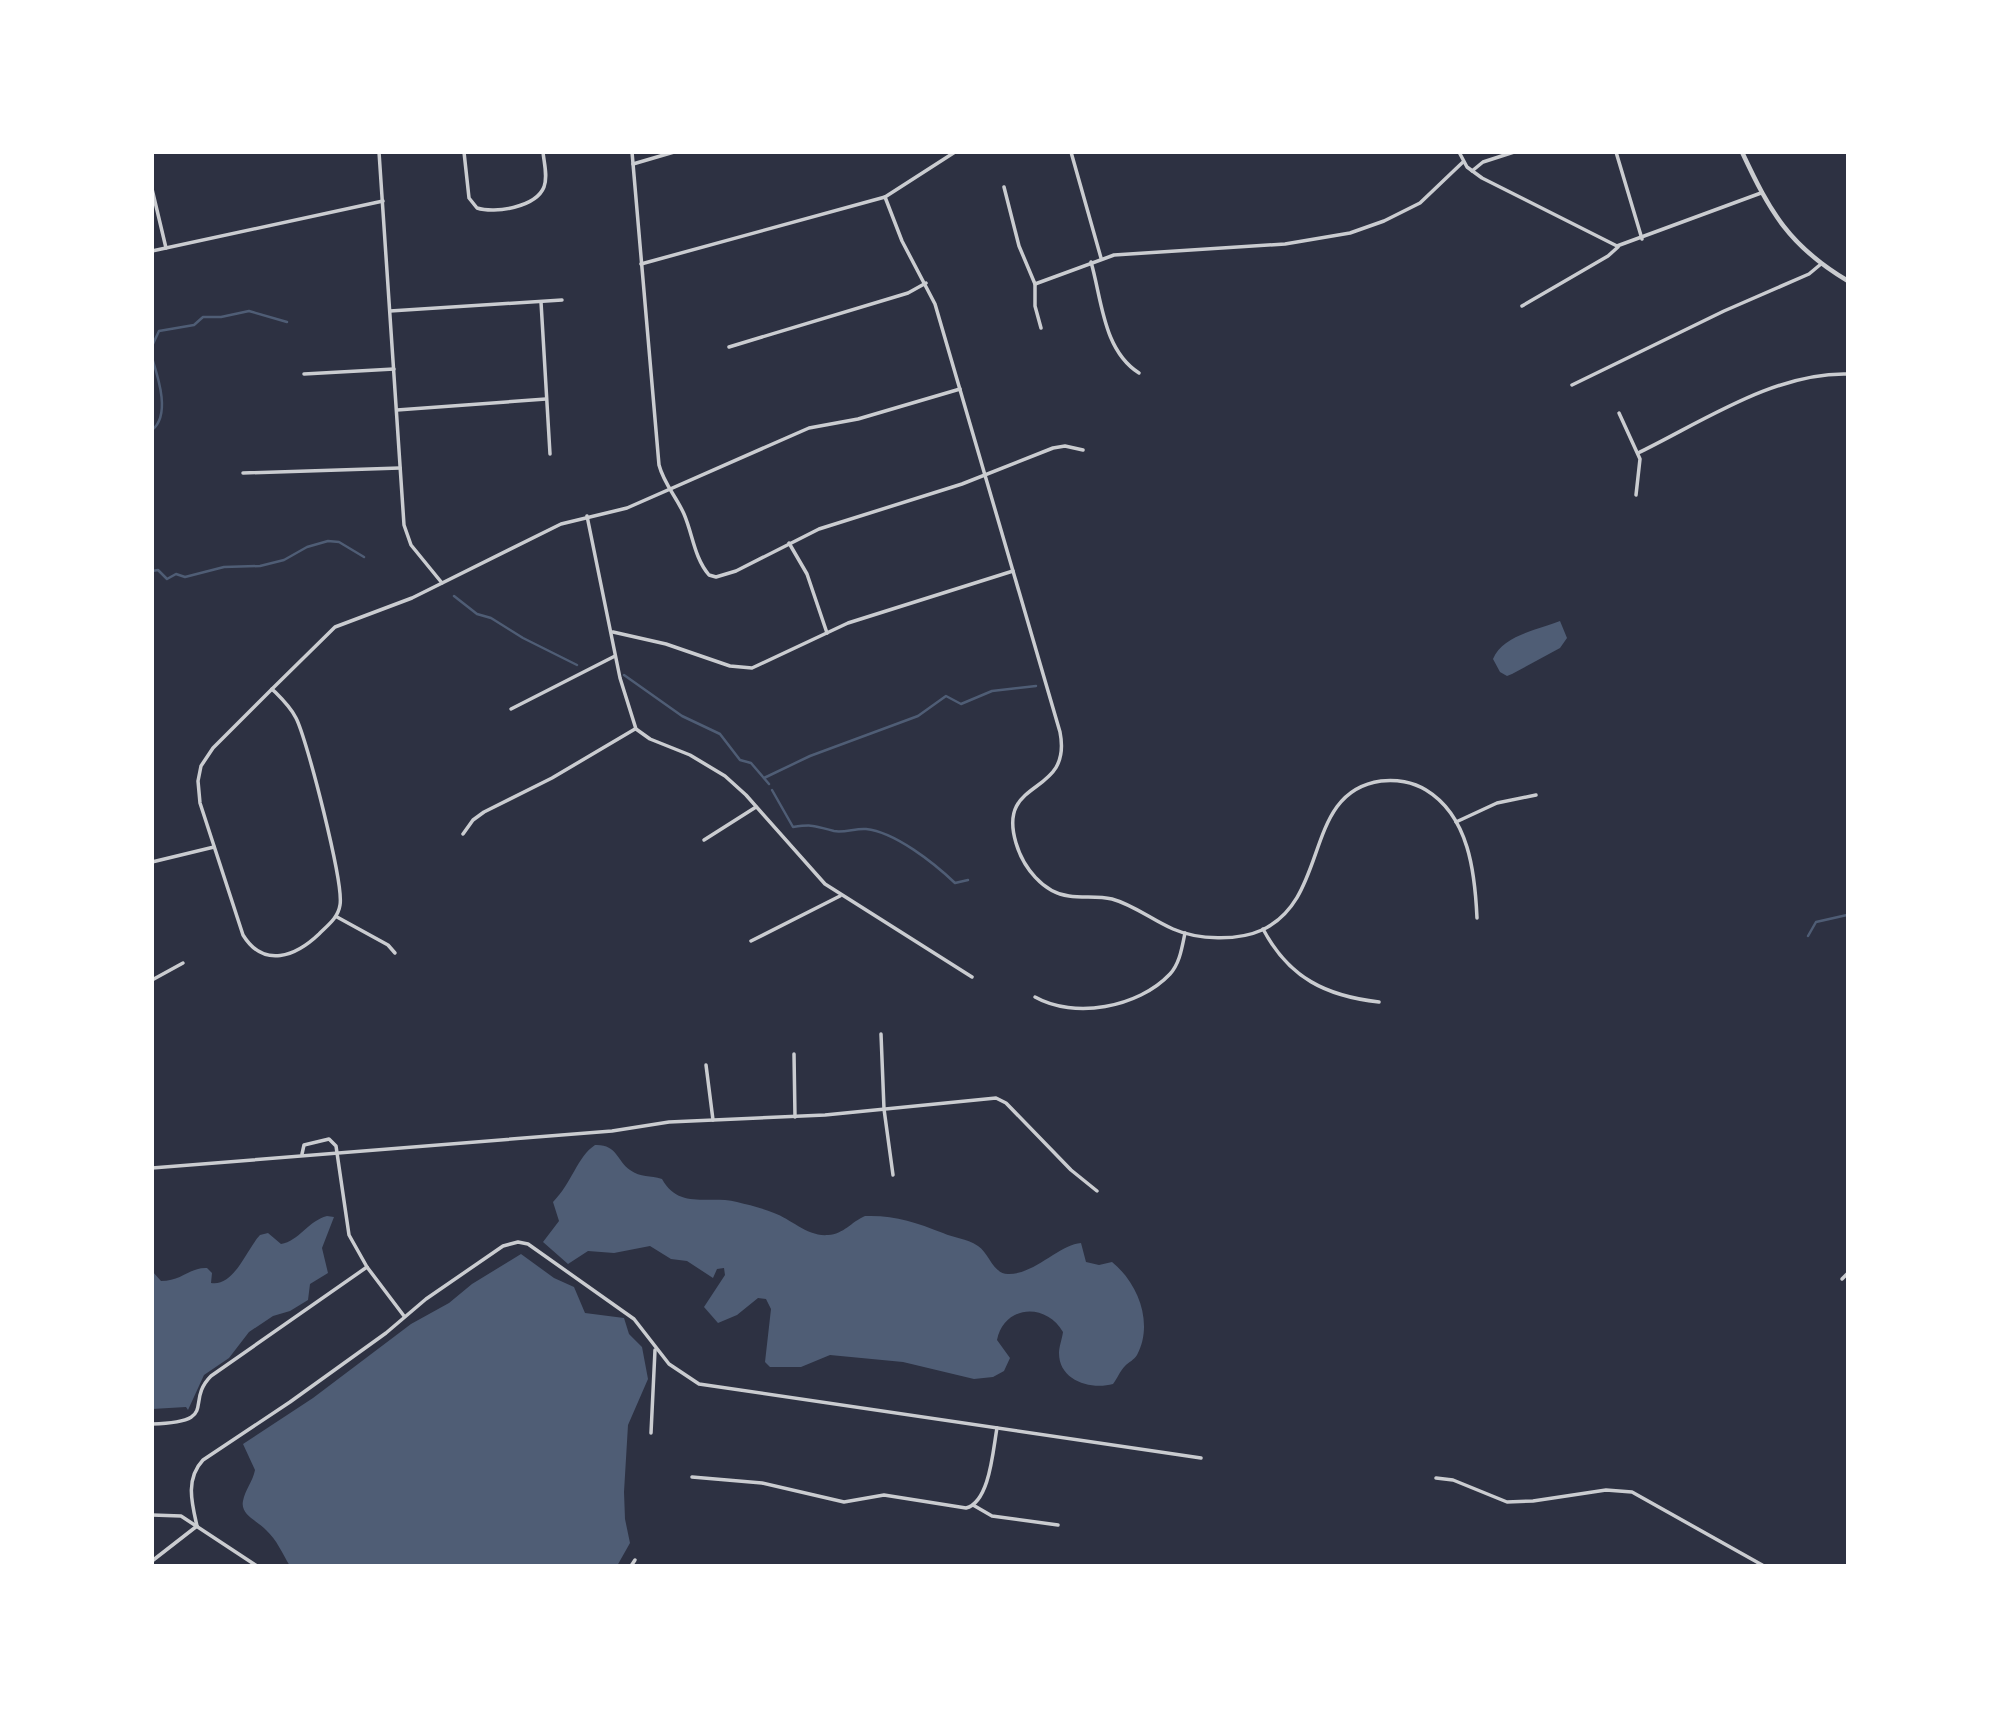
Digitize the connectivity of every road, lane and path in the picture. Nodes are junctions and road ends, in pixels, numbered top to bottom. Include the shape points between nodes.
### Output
1 (379, 152) edge
2 (464, 152) edge
3 (543, 152) edge
4 (632, 152) edge
5 (674, 152) edge
6 (955, 152) edge
7 (1071, 152) edge
8 (1459, 152) edge
9 (1514, 152) edge
10 (1616, 152) edge
11 (1742, 152) edge
12 (1463, 162) junction
13 (632, 163) junction
14 (1472, 171) junction
15 (1004, 187) dead end
16 (152, 189) edge
17 (1761, 193) junction
18 (885, 197) junction
19 (383, 201) junction
20 (1642, 239) junction
21 (1619, 246) junction
22 (166, 249) junction
23 (152, 251) edge
24 (1101, 258) junction
25 (1091, 262) junction
26 (641, 264) junction
27 (1821, 264) junction
28 (1848, 281) edge
29 (926, 283) junction
30 (1035, 284) junction
31 (562, 300) dead end
32 (541, 302) junction
33 (1522, 306) dead end
34 (390, 311) junction
35 (1041, 328) dead end
36 (729, 348) dead end
37 (394, 369) junction
38 (1139, 373) dead end
39 (304, 374) dead end
40 (1848, 374) edge
41 (1572, 385) dead end
42 (960, 389) junction
43 (546, 399) junction
44 (397, 410) junction
45 (1619, 413) dead end
46 (1083, 450) dead end
47 (1638, 453) junction
48 (550, 454) dead end
49 (400, 467) junction
50 (243, 473) dead end
51 (986, 475) junction
52 (668, 489) junction
53 (1636, 495) dead end
54 (587, 516) junction
55 (789, 543) junction
56 (1013, 570) junction
57 (442, 583) junction
58 (613, 632) junction
59 (827, 633) junction
60 (615, 656) junction
61 (272, 689) junction
62 (512, 709) dead end
63 (636, 729) junction
64 (1536, 795) dead end
65 (756, 807) junction
66 (1456, 822) junction
67 (463, 834) dead end
68 (704, 840) dead end
69 (214, 847) junction
70 (152, 862) edge
71 (841, 896) junction
72 (337, 917) junction
73 (1477, 918) dead end
74 (1263, 929) junction
75 (1185, 933) junction
76 (751, 941) dead end
77 (395, 953) dead end
78 (183, 963) dead end
79 (972, 977) dead end
80 (152, 981) edge
81 (1035, 997) dead end
82 (1379, 1002) dead end
83 (881, 1034) dead end
84 (794, 1054) dead end
85 (706, 1065) dead end
86 (884, 1109) junction
87 (795, 1117) junction
88 (713, 1120) junction
89 (339, 1152) junction
90 (302, 1154) junction
91 (152, 1168) edge
92 (893, 1175) dead end
93 (1097, 1191) dead end
94 (367, 1266) junction
95 (1848, 1273) edge
96 (1842, 1279) dead end
97 (404, 1316) junction
98 (655, 1348) junction
99 (152, 1424) edge
100 (997, 1427) junction
101 (651, 1433) dead end
102 (1201, 1458) dead end
103 (692, 1477) dead end
104 (1436, 1478) dead end
105 (973, 1506) junction
106 (152, 1515) edge
107 (1058, 1525) dead end
108 (197, 1526) junction
109 (635, 1560) dead end
110 (152, 1561) edge
111 (257, 1566) edge
112 (631, 1566) edge
113 (1763, 1566) edge

1 - 19 street
2 - 3 street via 469,198 477,208 486,210 517,205 539,194 545,183
4 - 13 street
5 - 13 street
6 - 18 street
7 - 24 street
8 - 12 street
9 - 14 street via 1478,164
10 - 20 street
11 - 17 street
12 - 14 street
12 - 24 street via 1420,204 1350,233 1285,244
13 - 26 street
14 - 21 street
15 - 30 street via 1019,246
16 - 22 street
17 - 20 street
17 - 27 street via 1783,229
18 - 26 street
18 - 29 street via 902,241
19 - 22 street
19 - 34 street
20 - 21 street
21 - 33 street
22 - 23 street
24 - 25 street
25 - 30 street
25 - 38 street via 1114,348
26 - 52 street via 658,456
27 - 28 street
27 - 41 street via 1808,275
29 - 36 street via 908,293
29 - 42 street
30 - 35 street via 1034,303
31 - 32 street
32 - 34 street
32 - 43 street
34 - 37 street
37 - 39 street
37 - 44 street
40 - 47 street via 1817,374 1788,381
42 - 51 street
42 - 52 street via 858,419 809,428
43 - 44 street
43 - 48 street
44 - 49 street
45 - 47 street
46 - 51 street via 1053,448
47 - 53 street via 1641,468
49 - 50 street
49 - 57 street via 407,537
51 - 55 street
51 - 56 street
52 - 54 street via 622,510
52 - 55 street via 683,512 702,566 714,577 748,566
54 - 57 street via 548,529
54 - 58 street
55 - 59 street via 807,575
56 - 59 street via 887,608
56 - 75 street via 1062,751 1053,775 1016,805 1012,826 1021,856 1034,876 1055,891 1114,900
57 - 61 street via 335,627
58 - 59 street via 730,666 761,666
58 - 60 street
60 - 62 street
60 - 63 street
61 - 69 street via 213,748 200,770 198,797
61 - 72 street via 293,713 303,736 340,887
63 - 65 street via 712,767
63 - 67 street via 484,812
64 - 66 street via 1497,803
65 - 68 street
65 - 71 street via 806,865
66 - 73 street via 1472,867
66 - 74 street via 1444,804 1416,785 1384,780 1359,787 1330,815 1298,896
69 - 70 street
69 - 72 street via 243,935 259,952 273,957 291,955
71 - 76 street
71 - 79 street
72 - 77 street
74 - 75 street via 1228,936
74 - 82 street via 1280,958 1312,984 1343,997
75 - 81 street via 1170,973 1136,995 1078,1009 1055,1007
78 - 80 street
83 - 86 street
84 - 87 street
85 - 88 street
86 - 87 street
86 - 92 street
86 - 93 street via 1001,1099
87 - 88 street
88 - 89 street
89 - 90 street
89 - 90 street via 331,1140 325,1140 305,1144
89 - 94 street via 348,1229
90 - 91 street
94 - 97 street
94 - 99 street via 211,1376 194,1416
95 - 96 street
97 - 98 street via 503,1246 518,1242 528,1244 634,1319
97 - 108 street via 374,1342 200,1463 191,1493
98 - 100 street via 681,1375 707,1386
98 - 101 street
100 - 102 street
100 - 105 street via 988,1477
103 - 105 street via 762,1482 844,1502 884,1495 957,1508
104 - 113 street via 1460,1482 1507,1502 1605,1490 1632,1492
105 - 107 street via 992,1516
106 - 108 street via 177,1515
108 - 110 street
108 - 111 street
109 - 112 street

